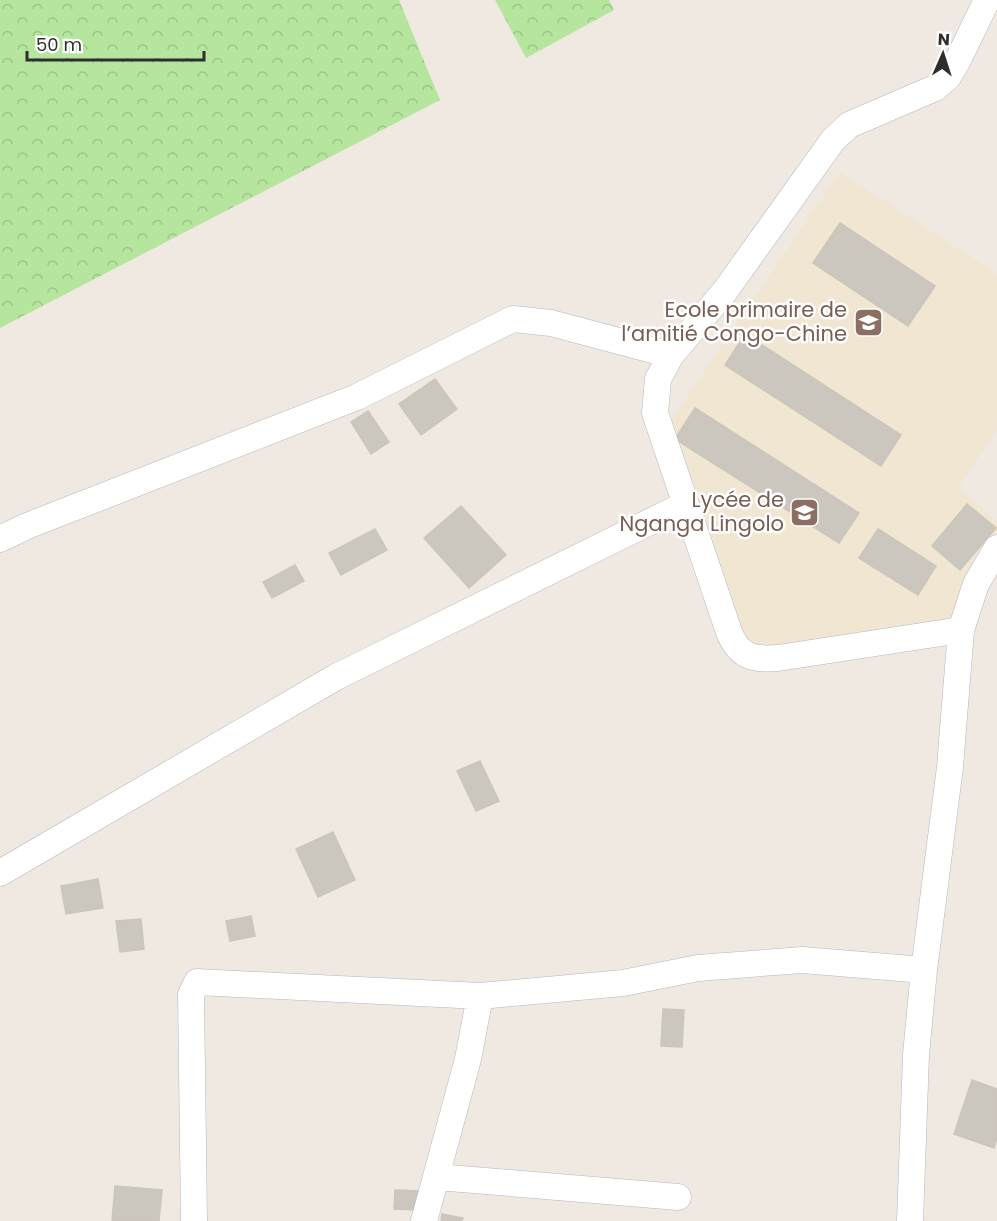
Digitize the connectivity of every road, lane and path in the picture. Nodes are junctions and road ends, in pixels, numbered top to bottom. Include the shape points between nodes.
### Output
1 (987, 0) edge
2 (671, 355) junction
3 (686, 504) junction
4 (0, 539) edge
5 (997, 548) edge
6 (962, 630) junction
7 (0, 873) edge
8 (924, 970) junction
9 (480, 996) junction
10 (437, 1177) junction
11 (678, 1197) dead end
12 (194, 1221) edge
13 (424, 1221) edge
14 (910, 1221) edge

1 - 2 street via 957,62 935,88 849,125 832,140 725,291
2 - 3 street via 658,379 655,413
2 - 4 street via 551,323 513,319 357,397
3 - 6 street via 734,644 745,655 778,658
3 - 7 street via 336,677
5 - 6 street via 976,584
6 - 8 street via 950,767
8 - 9 street via 802,960 698,968 623,984
8 - 14 street via 916,1055
9 - 10 street
9 - 12 street via 197,982 192,995
10 - 11 street
10 - 13 street

